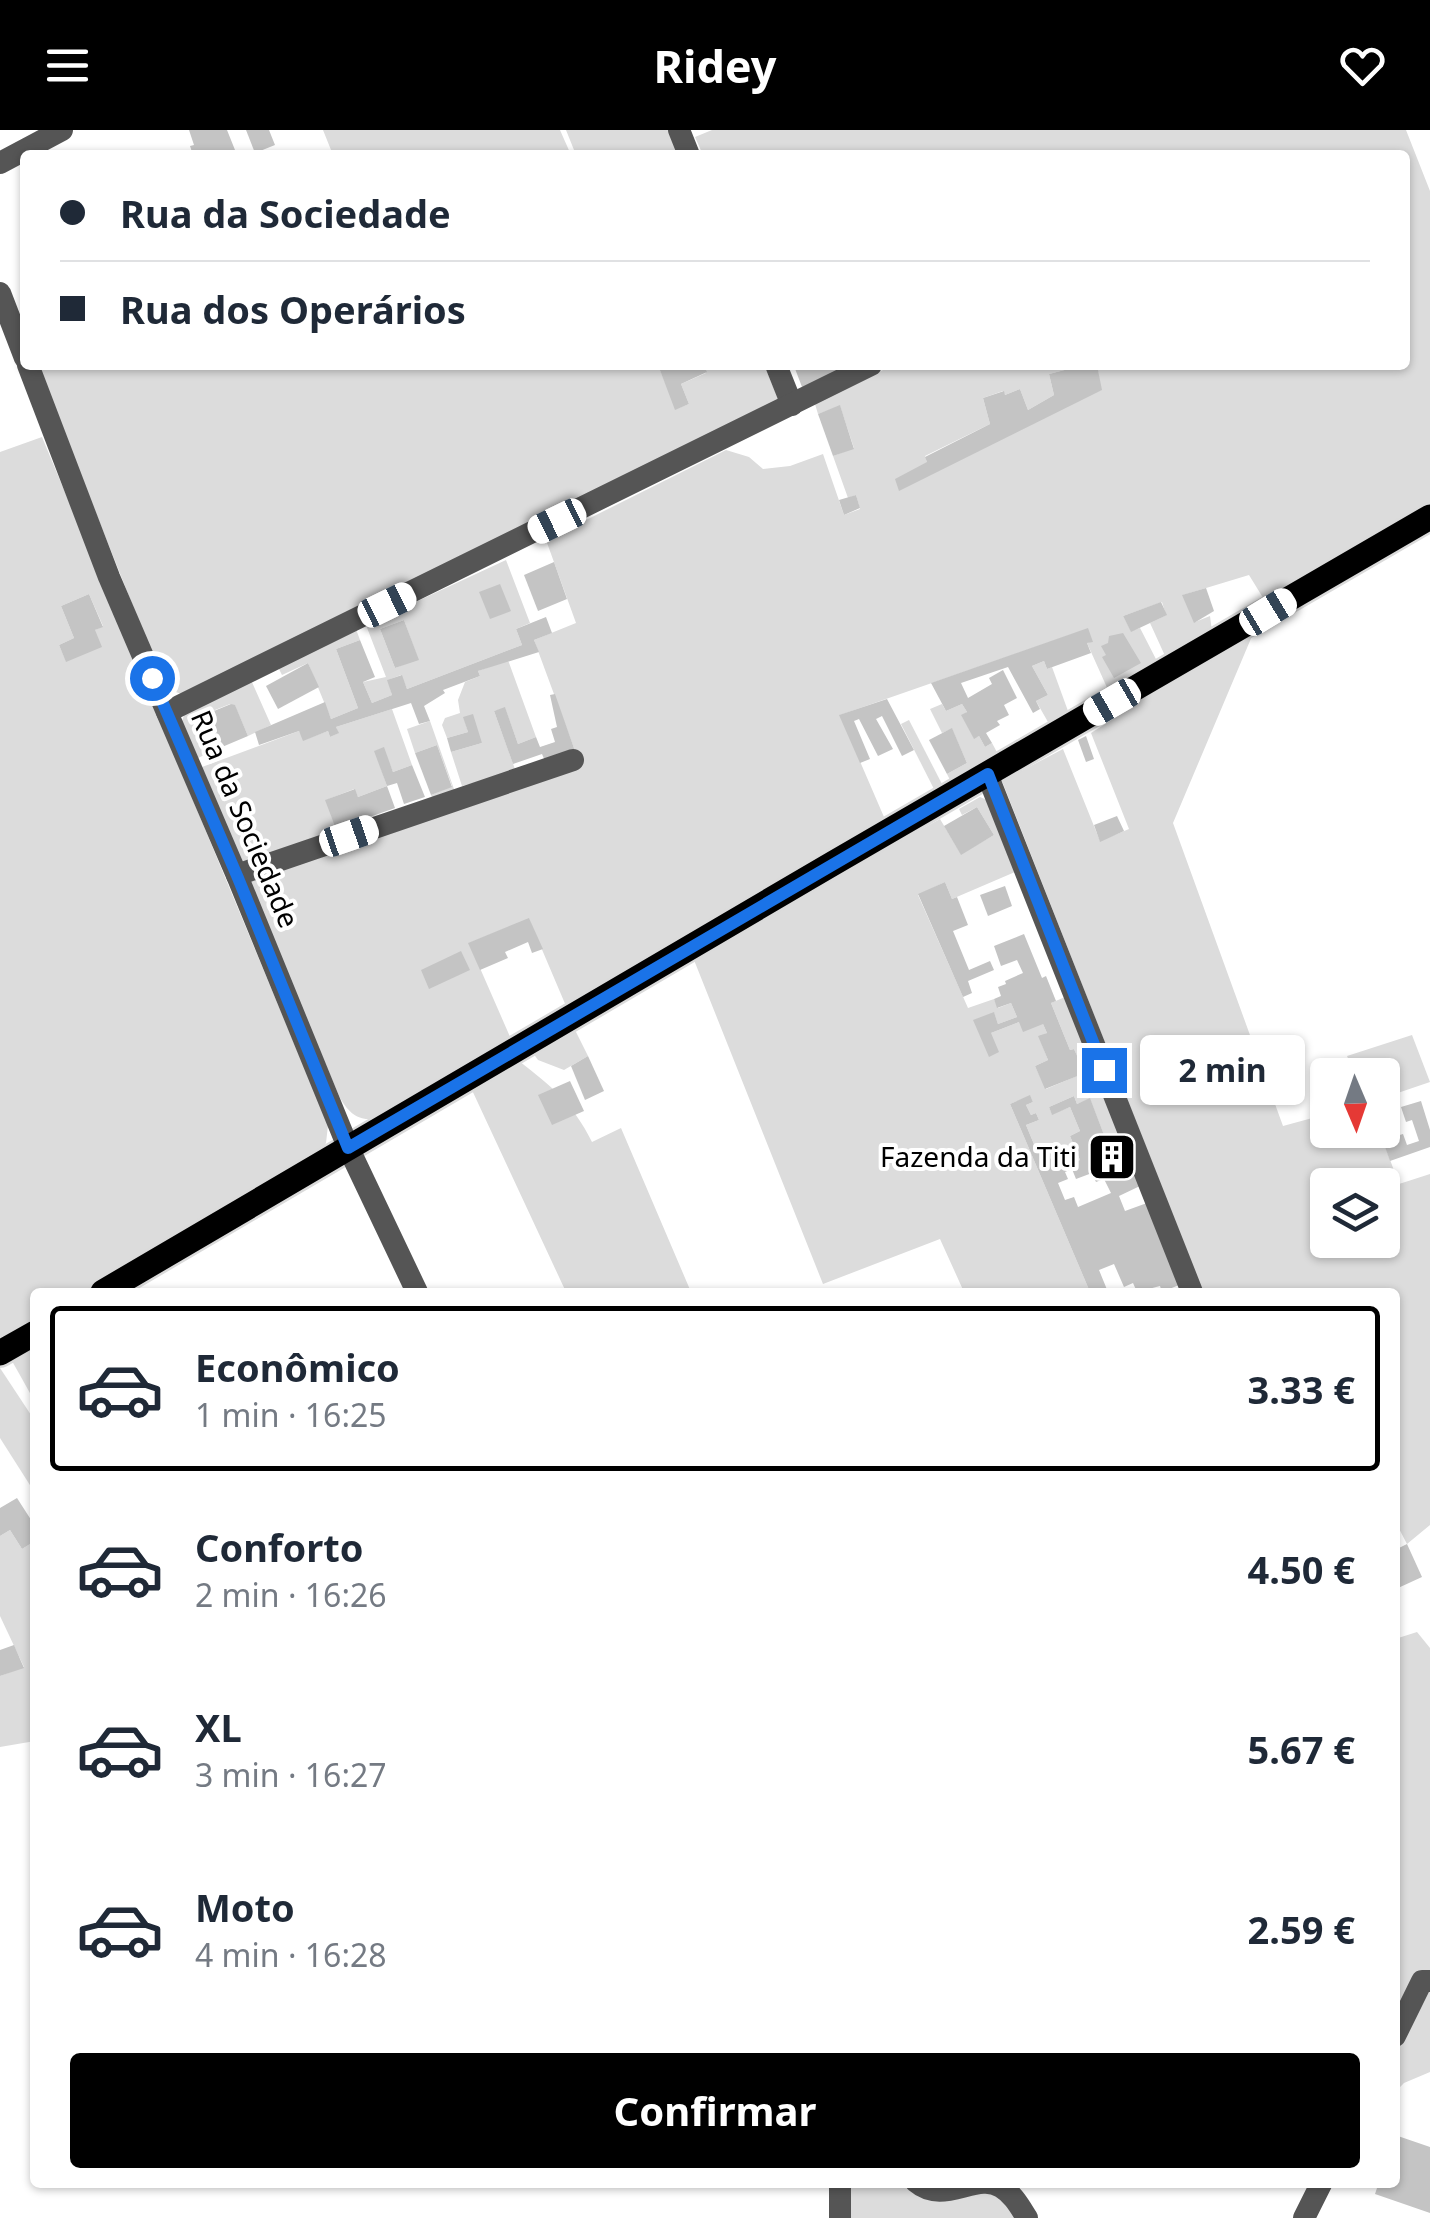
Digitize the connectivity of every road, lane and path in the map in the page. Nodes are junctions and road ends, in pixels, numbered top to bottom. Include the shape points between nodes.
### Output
1 (62, 130) edge
2 (24, 150) edge
3 (0, 293) edge
4 (20, 346) edge
5 (29, 370) edge
6 (778, 370) edge
7 (861, 370) edge
8 (792, 405) junction
9 (1430, 517) edge
10 (166, 712) junction
11 (573, 760) dead end
12 (988, 774) junction
13 (237, 875) junction
14 (348, 1148) junction
15 (110, 1288) edge
16 (415, 1288) edge
17 (1190, 1288) edge
18 (30, 1335) edge
19 (0, 1353) edge
20 (1430, 1982) edge
21 (1400, 2026) edge
22 (840, 2188) edge
23 (922, 2188) edge
24 (957, 2188) edge
25 (1003, 2188) edge
26 (1319, 2188) edge
27 (840, 2218) edge
28 (1027, 2218) edge
29 (1304, 2218) edge

1 - 2 street
3 - 4 street, Rua da Sociedade
5 - 10 street, Rua da Sociedade
6 - 8 street
7 - 8 street
8 - 10 street
9 - 12 main road
10 - 13 street, Rua da Sociedade
11 - 13 street
12 - 14 main road
12 - 17 street
13 - 14 street, Rua da Sociedade
14 - 15 main road
14 - 16 street, Rua da Sociedade
18 - 19 main road
20 - 21 street via 1422,1982
22 - 27 street
23 - 24 street
25 - 28 street
26 - 29 street

